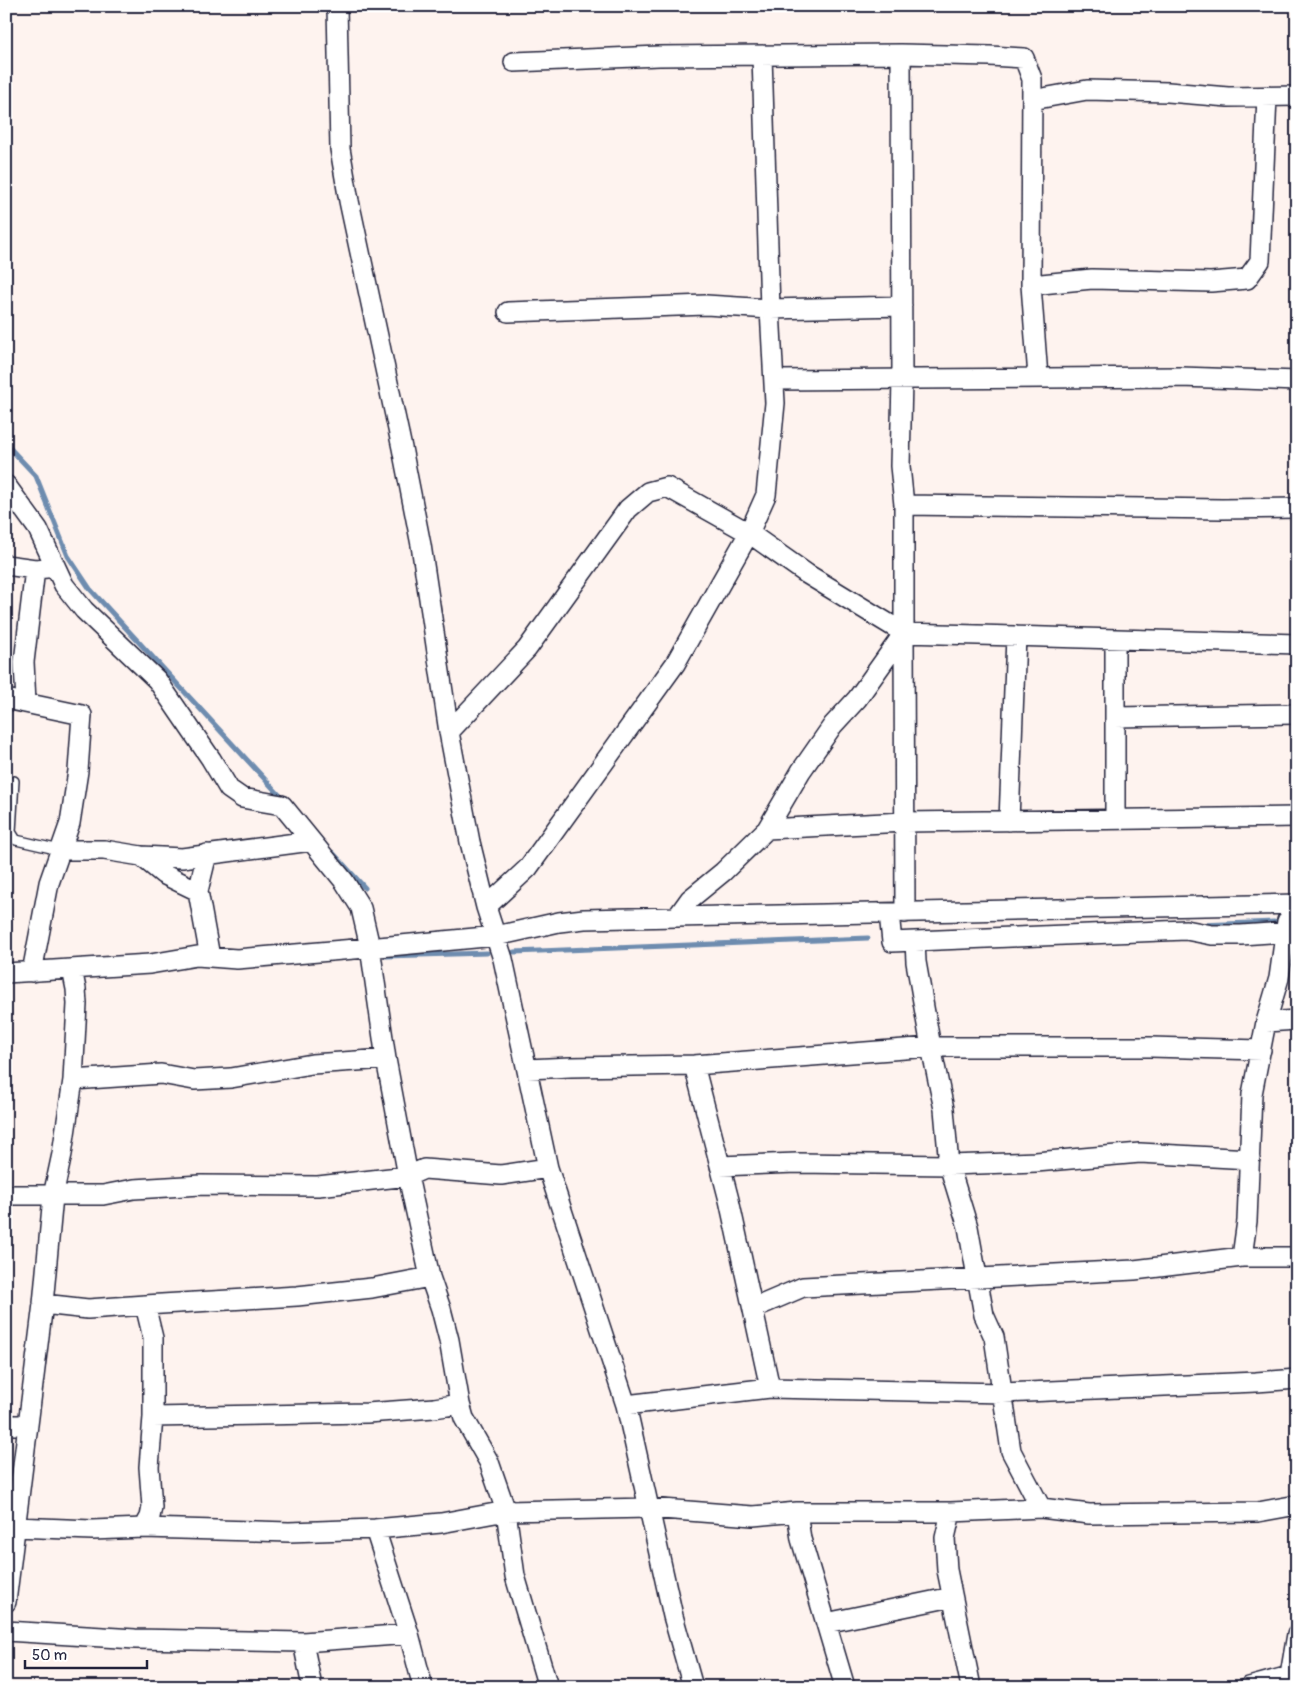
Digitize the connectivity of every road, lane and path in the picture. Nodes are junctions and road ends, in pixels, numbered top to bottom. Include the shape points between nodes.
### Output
1 (337, 6) edge
2 (901, 54) junction
3 (762, 56) junction
4 (514, 62) dead end
5 (1267, 96) junction
6 (1297, 96) edge
7 (1032, 100) junction
8 (1031, 285) junction
9 (902, 306) junction
10 (770, 309) junction
11 (508, 312) dead end
12 (1038, 377) junction
13 (774, 380) junction
14 (902, 380) junction
15 (1297, 381) edge
16 (6, 485) edge
17 (904, 505) junction
18 (1297, 508) edge
19 (749, 533) junction
20 (6, 565) edge
21 (56, 568) junction
22 (35, 569) junction
23 (904, 633) junction
24 (1016, 636) junction
25 (1115, 639) junction
26 (1297, 644) edge
27 (6, 699) edge
28 (26, 703) junction
29 (1297, 714) edge
30 (1114, 718) junction
31 (449, 732) junction
32 (14, 781) dead end
33 (1297, 817) edge
34 (1115, 819) junction
35 (1009, 821) junction
36 (904, 822) junction
37 (767, 829) junction
38 (311, 841) junction
39 (60, 850) junction
40 (207, 854) junction
41 (141, 856) junction
42 (198, 891) junction
43 (1292, 904) edge
44 (486, 907) junction
45 (897, 913) junction
46 (677, 917) junction
47 (1286, 932) junction
48 (496, 936) junction
49 (914, 941) junction
50 (370, 947) junction
51 (210, 957) junction
52 (72, 969) junction
53 (32, 972) junction
54 (6, 973) edge
55 (1297, 1020) edge
56 (1266, 1022) junction
57 (931, 1047) junction
58 (1261, 1050) junction
59 (386, 1058) junction
60 (694, 1065) junction
61 (527, 1069) junction
62 (73, 1080) junction
63 (1250, 1159) junction
64 (949, 1165) junction
65 (720, 1166) junction
66 (548, 1168) junction
67 (408, 1176) junction
68 (6, 1195) edge
69 (53, 1196) junction
70 (1242, 1257) junction
71 (1297, 1257) edge
72 (430, 1277) junction
73 (977, 1278) junction
74 (43, 1304) junction
75 (145, 1305) junction
76 (754, 1308) junction
77 (1297, 1379) edge
78 (770, 1388) junction
79 (1003, 1393) junction
80 (460, 1404) junction
81 (626, 1405) junction
82 (153, 1417) junction
83 (6, 1425) edge
84 (28, 1426) junction
85 (1297, 1505) edge
86 (650, 1508) junction
87 (1041, 1508) junction
88 (506, 1511) junction
89 (797, 1512) junction
90 (951, 1512) junction
91 (15, 1527) junction
92 (144, 1528) junction
93 (375, 1529) junction
94 (952, 1597) junction
95 (6, 1602) edge
96 (826, 1623) junction
97 (6, 1631) edge
98 (409, 1634) junction
99 (1297, 1634) edge
100 (303, 1642) junction
101 (1288, 1681) edge
102 (312, 1687) edge
103 (423, 1687) edge
104 (548, 1687) edge
105 (693, 1687) edge
106 (845, 1687) edge
107 (971, 1687) edge
108 (1249, 1687) edge

1 - 31 street via 340,150 421,545
2 - 3 street
2 - 7 street via 1024,58 1032,79
2 - 9 street
3 - 4 street
3 - 10 street
5 - 6 street
5 - 7 street via 1087,90
5 - 8 street via 1260,262 1247,279 1211,282 1092,279
7 - 8 street
8 - 12 street
9 - 10 street
9 - 14 street
10 - 11 street via 706,305
10 - 13 street
12 - 14 street
12 - 15 street
13 - 14 street
13 - 19 street via 775,403 766,495
14 - 17 street via 900,466
16 - 21 street via 38,529
17 - 18 street
17 - 23 street
19 - 23 street
19 - 31 street via 667,487 648,492 628,508 527,649
19 - 44 street via 675,664 528,868
20 - 22 street
21 - 22 street
21 - 38 street via 84,610 157,680 229,789 242,798 282,805
22 - 28 street via 24,662
23 - 24 street
23 - 36 street
23 - 37 street via 857,699 822,740
24 - 25 street
24 - 35 street
25 - 26 street
25 - 30 street
27 - 28 street
28 - 39 street via 82,715 70,824
29 - 30 street
30 - 34 street
31 - 44 street
32 - 39 lane via 11,832 16,840
33 - 34 street
34 - 35 street
35 - 36 street
36 - 37 street
36 - 45 street
37 - 46 street via 690,899
38 - 40 street
38 - 50 street via 361,908
39 - 41 street via 104,850
39 - 53 street via 49,883
40 - 41 street via 182,858
40 - 42 street
41 - 42 street via 162,874
42 - 51 street
43 - 45 street
43 - 47 street
44 - 48 street
45 - 46 street
45 - 49 street via 892,942
46 - 48 street via 584,919
47 - 49 street via 1212,935 1186,930
47 - 56 street via 1279,978
48 - 50 street
48 - 61 street
49 - 57 street
50 - 51 street via 237,959
50 - 59 street
51 - 52 street
52 - 53 street
52 - 62 street via 77,1004
53 - 54 street
55 - 56 street
56 - 58 street
57 - 58 street via 1150,1046
57 - 60 street
57 - 64 street via 944,1109
58 - 63 street via 1252,1094
59 - 62 street via 312,1064 230,1078 194,1080 161,1074
59 - 67 street
60 - 61 street
60 - 65 street
61 - 66 street
62 - 69 street
63 - 64 street via 1140,1153
63 - 70 street
64 - 65 street via 797,1163
64 - 73 street via 968,1227
65 - 76 street
66 - 67 street via 501,1175 424,1169
66 - 81 street
67 - 69 street via 318,1186 201,1185 134,1189 103,1195
67 - 72 street
68 - 69 street
69 - 74 street
70 - 71 street
70 - 73 street via 1134,1270
72 - 75 street via 307,1295
72 - 80 street via 449,1340
73 - 76 street via 803,1287
73 - 79 street via 984,1315 994,1337
74 - 75 street via 88,1309
74 - 84 street
75 - 82 street via 153,1338
76 - 78 street
77 - 79 street
78 - 79 street
78 - 81 street
79 - 87 street via 1012,1451
80 - 82 street via 367,1413
80 - 88 street via 464,1418 489,1462
81 - 86 street
82 - 92 street via 149,1467 152,1507
83 - 84 street
84 - 91 street
85 - 87 street via 1258,1512 1089,1514
86 - 88 street
86 - 89 street via 753,1516
86 - 105 street via 673,1616
87 - 90 street
88 - 93 street via 441,1523
88 - 104 street via 515,1576
89 - 90 street
89 - 96 street via 801,1539
90 - 94 street via 945,1538
91 - 92 street
91 - 95 street
92 - 93 street via 289,1532
93 - 98 street
94 - 96 street
94 - 107 street
96 - 106 street
97 - 100 street
98 - 100 street
98 - 103 street
99 - 101 street
100 - 102 street
101 - 108 street

